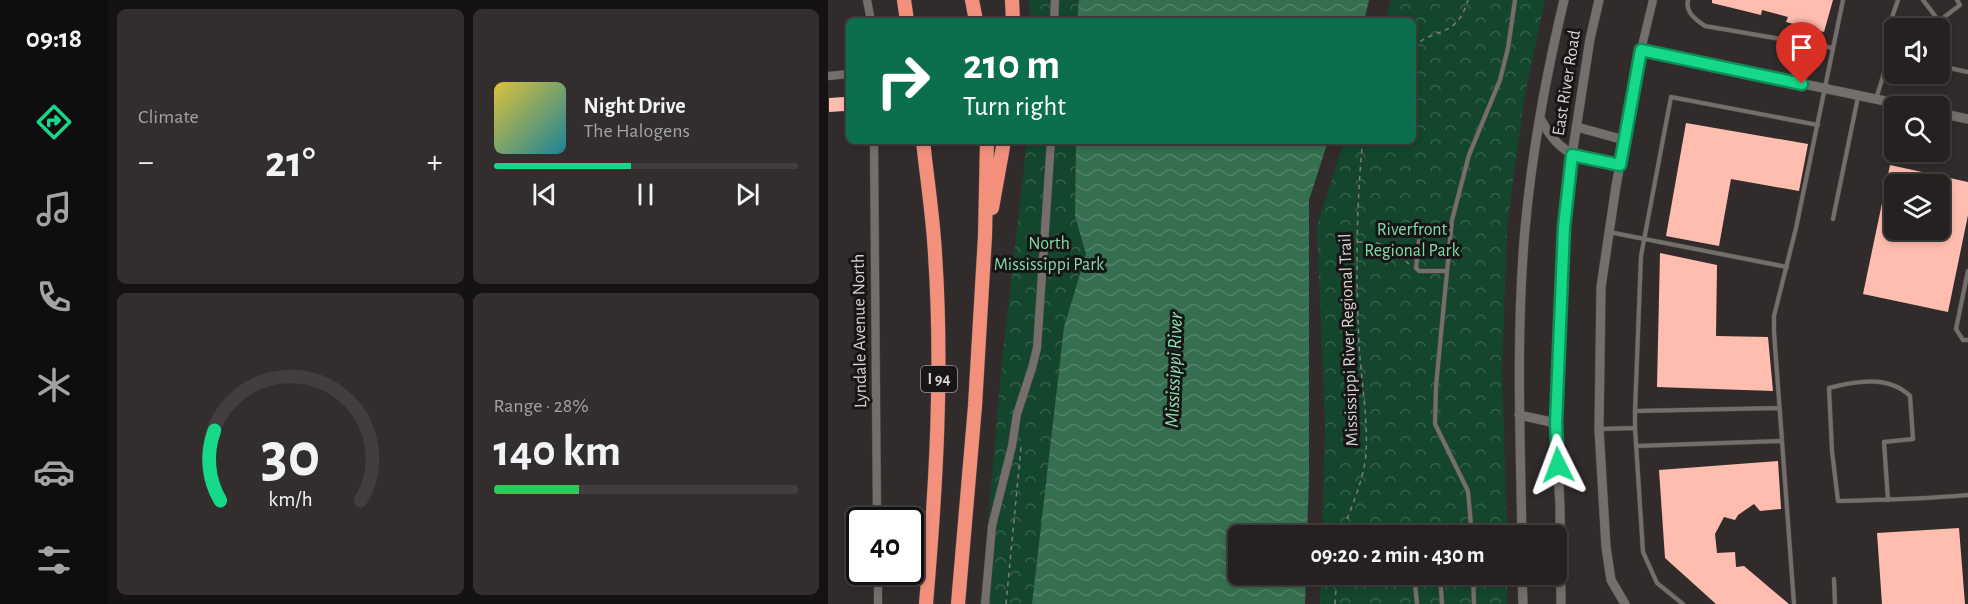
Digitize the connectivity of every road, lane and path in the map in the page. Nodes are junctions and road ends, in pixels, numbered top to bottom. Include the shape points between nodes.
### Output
1 (867, 0) edge
2 (903, 0) edge
3 (913, 0) edge
4 (972, 0) edge
5 (1010, 0) edge
6 (1055, 0) edge
7 (1468, 0) edge
8 (1515, 0) edge
9 (1564, 0) edge
10 (1599, 0) edge
11 (1653, 0) edge
12 (1688, 0) edge
13 (1843, 0) edge
14 (1898, 0) edge
15 (1923, 0) edge
16 (1957, 0) edge
17 (870, 18) edge
18 (906, 18) edge
19 (915, 18) edge
20 (975, 18) edge
21 (1008, 18) edge
22 (1013, 18) edge
23 (1054, 18) edge
24 (1892, 18) edge
25 (1416, 44) edge
26 (1833, 48) junction
27 (1641, 50) junction
28 (1950, 68) edge
29 (1968, 72) edge
30 (846, 74) edge
31 (1884, 74) edge
32 (828, 76) edge
33 (1826, 89) junction
34 (1858, 96) junction
35 (1876, 100) junction
36 (1884, 101) edge
37 (1950, 115) edge
38 (1540, 118) junction
39 (1968, 119) edge
40 (1818, 125) junction
41 (1578, 127) junction
42 (1624, 140) junction
43 (874, 144) edge
44 (987, 144) edge
45 (1004, 144) edge
46 (1051, 144) edge
47 (1364, 144) edge
48 (923, 145) edge
49 (1572, 155) junction
50 (1620, 165) junction
51 (1833, 219) dead end
52 (1608, 231) junction
53 (985, 236) junction
54 (1646, 239) junction
55 (1419, 241) dead end
56 (1357, 242) junction
57 (1787, 267) junction
58 (1416, 268) junction
59 (1446, 271) junction
60 (1968, 271) edge
61 (1968, 340) edge
62 (1779, 408) junction
63 (1635, 411) junction
64 (1519, 415) junction
65 (1556, 423) junction
66 (1635, 428) junction
67 (1599, 429) junction
68 (1782, 441) junction
69 (1636, 446) junction
70 (1968, 495) edge
71 (1888, 500) junction
72 (877, 507) edge
73 (1345, 525) edge
74 (1471, 525) edge
75 (1522, 525) edge
76 (1834, 579) dead end
77 (878, 585) edge
78 (1336, 585) edge
79 (1415, 585) edge
80 (1441, 585) edge
81 (1473, 585) edge
82 (1522, 585) edge
83 (878, 604) edge
84 (926, 604) edge
85 (958, 604) edge
86 (985, 604) edge
87 (1335, 604) edge
88 (1418, 604) edge
89 (1442, 604) edge
90 (1474, 604) edge
91 (1523, 604) edge
92 (1561, 604) edge
93 (1624, 604) edge
94 (1683, 604) edge
95 (1794, 604) edge
96 (1835, 604) edge

1 - 17 street
2 - 18 highway
3 - 19 highway
4 - 20 highway
5 - 21 highway
5 - 22 highway
6 - 23 street
7 - 25 path via 1464,15 1456,24
8 - 59 lane via 1500,80 1462,178
9 - 38 street, East River Road
10 - 41 street, East River Road
11 - 27 street
12 - 26 lane via 1693,17 1705,26
13 - 26 lane
14 - 24 lane
15 - 16 lane via 1939,21 1960,5
26 - 33 lane
27 - 33 street
27 - 42 street
28 - 29 lane
30 - 32 street
31 - 35 lane
33 - 34 street
33 - 40 lane
34 - 35 street
34 - 51 lane
35 - 36 street
37 - 39 street
38 - 49 street via 1549,136
38 - 64 street, East River Road via 1525,231
40 - 54 lane via 1671,97
40 - 57 lane
41 - 42 street
41 - 49 street, East River Road
42 - 50 street
43 - 72 street, Lyndale Avenue North
44 - 53 highway, I 94
45 - 53 highway
46 - 86 street via 1037,348 1017,414 992,526
47 - 56 path, Mississippi River Regional Trail
48 - 84 highway, I 94 via 935,252 939,363 937,462
49 - 50 street
49 - 65 street, East River Road via 1564,227
50 - 52 street
52 - 54 lane
52 - 67 street via 1601,286
53 - 85 highway, I 94
54 - 57 lane
54 - 63 lane via 1641,256
55 - 58 lane
56 - 58 path via 1390,247
56 - 73 path, Mississippi River Regional Trail via 1366,454
57 - 62 lane via 1774,316
58 - 59 lane
59 - 74 lane via 1435,424 1468,491
60 - 61 lane via 1956,329 1963,340
62 - 63 lane
62 - 68 lane
63 - 66 lane
64 - 65 street
64 - 75 street, East River Road
65 - 92 street, East River Road
66 - 67 lane
66 - 69 lane
67 - 93 street via 1608,566
68 - 69 lane
68 - 95 lane
69 - 94 lane via 1642,552 1657,583
70 - 71 lane
71 - 71 lane via 1838,501 1829,388 1856,381 1878,382 1902,388 1910,396 1913,439 1884,442
76 - 96 lane
77 - 83 street
78 - 87 path
79 - 88 lane
80 - 89 lane
81 - 90 lane
82 - 91 street

